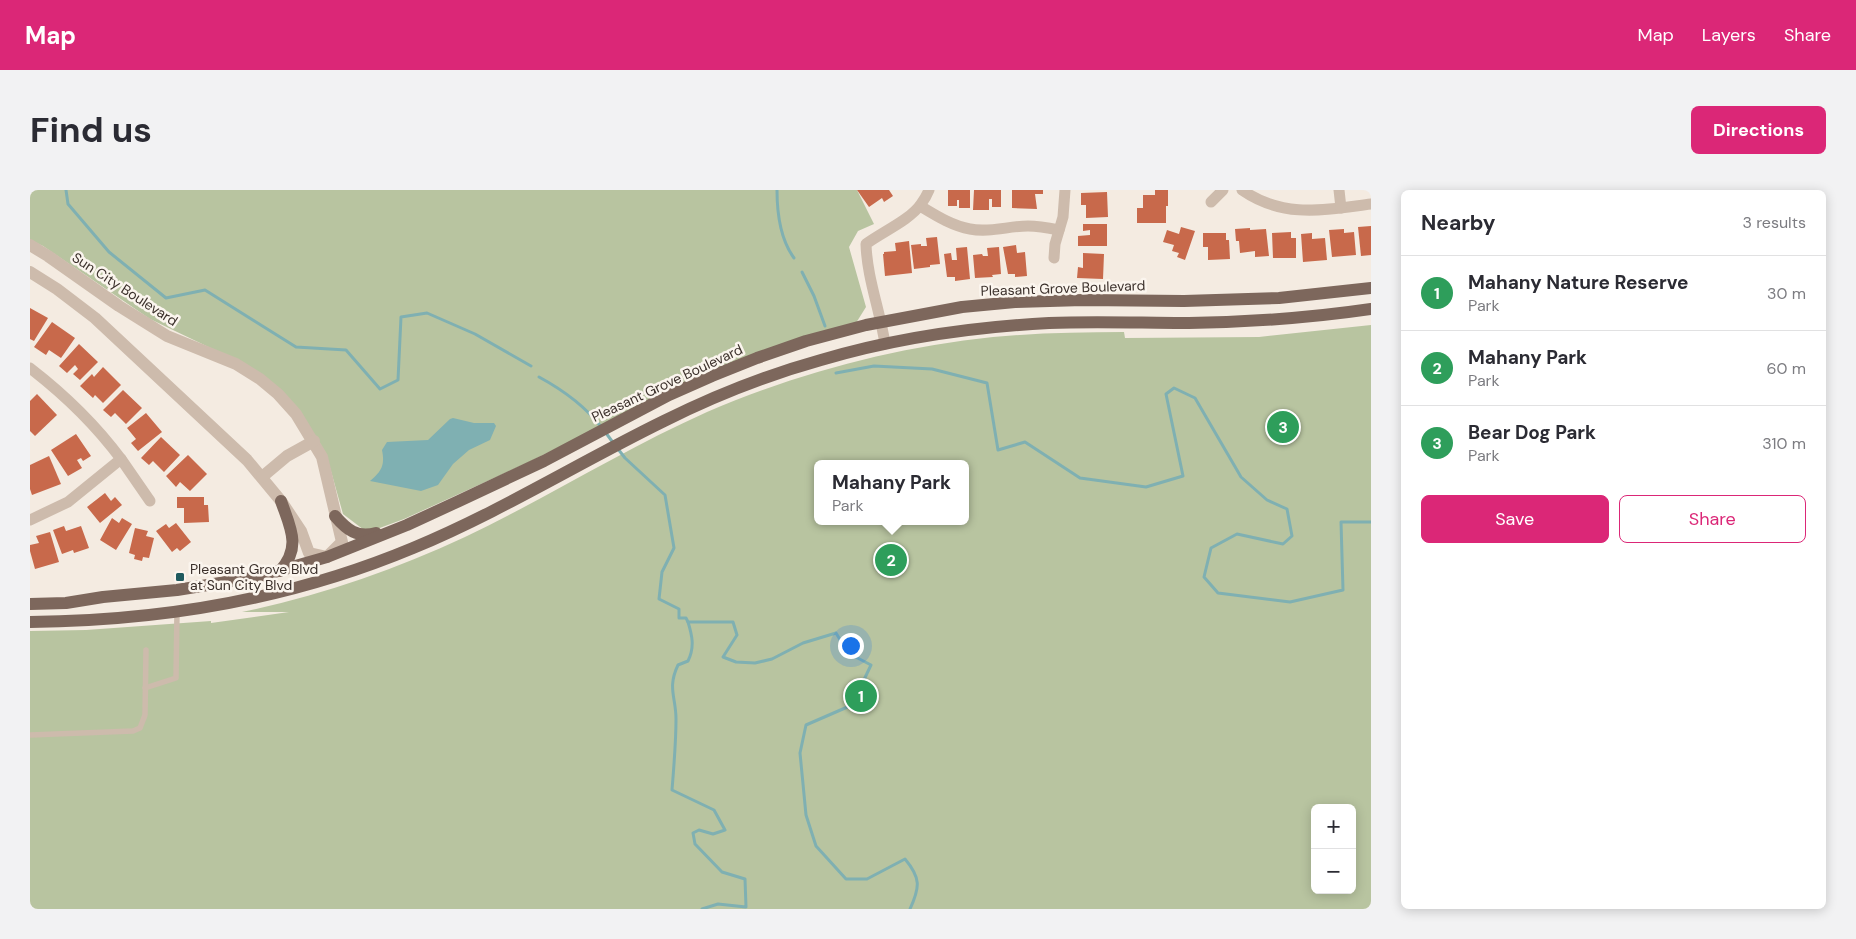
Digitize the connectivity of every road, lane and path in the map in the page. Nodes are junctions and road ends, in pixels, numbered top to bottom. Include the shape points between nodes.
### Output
1 (929, 190) edge
2 (1065, 190) edge
3 (1223, 190) edge
4 (1242, 190) edge
5 (1339, 190) edge
6 (1211, 202) dead end
7 (1371, 204) edge
8 (920, 206) junction
9 (1341, 208) junction
10 (1059, 230) junction
11 (30, 246) edge
12 (1054, 258) dead end
13 (30, 272) edge
14 (1371, 288) edge
15 (1371, 310) edge
16 (882, 321) junction
17 (885, 344) junction
18 (30, 368) edge
19 (314, 441) junction
20 (121, 459) junction
21 (262, 477) junction
22 (281, 500) junction
23 (150, 501) dead end
24 (335, 516) junction
25 (30, 520) edge
26 (407, 525) junction
27 (327, 558) junction
28 (280, 571) junction
29 (334, 578) junction
30 (30, 604) edge
31 (178, 612) junction
32 (30, 622) edge
33 (146, 650) dead end
34 (146, 688) junction
35 (30, 735) edge

1 - 8 street
2 - 10 street
3 - 6 street
4 - 9 street via 1286,210
5 - 9 street
7 - 9 street
8 - 10 street via 970,229 1044,226
8 - 16 street via 866,244 866,262
10 - 12 street
11 - 19 street, Sun City Boulevard via 167,336 236,364 260,379 296,414
13 - 21 street via 95,318 248,460
14 - 16 main road, Pleasant Grove Boulevard via 1279,298 1015,302 962,307
15 - 17 main road via 1254,322 1067,322 1004,326
16 - 17 street
16 - 26 main road, Pleasant Grove Boulevard via 757,358 686,387 544,461
17 - 29 main road via 819,360 708,400 416,547
18 - 20 street via 84,415
19 - 21 street via 287,456
19 - 24 street, Sun City Boulevard via 322,457
20 - 23 street
20 - 25 street via 68,502
21 - 22 street
22 - 27 street via 301,531 309,553
22 - 28 main road via 293,537 292,554
24 - 26 main road via 346,529 356,534 368,535
24 - 27 street, Sun City Boulevard via 342,542
26 - 27 main road, Pleasant Grove Boulevard
27 - 28 main road, Pleasant Grove Boulevard
27 - 29 street
28 - 30 main road, Pleasant Grove Boulevard via 177,590
29 - 31 main road via 254,598
31 - 32 main road via 132,618
31 - 34 lane via 176,678
33 - 34 lane
34 - 35 lane via 145,715 140,728 133,731

